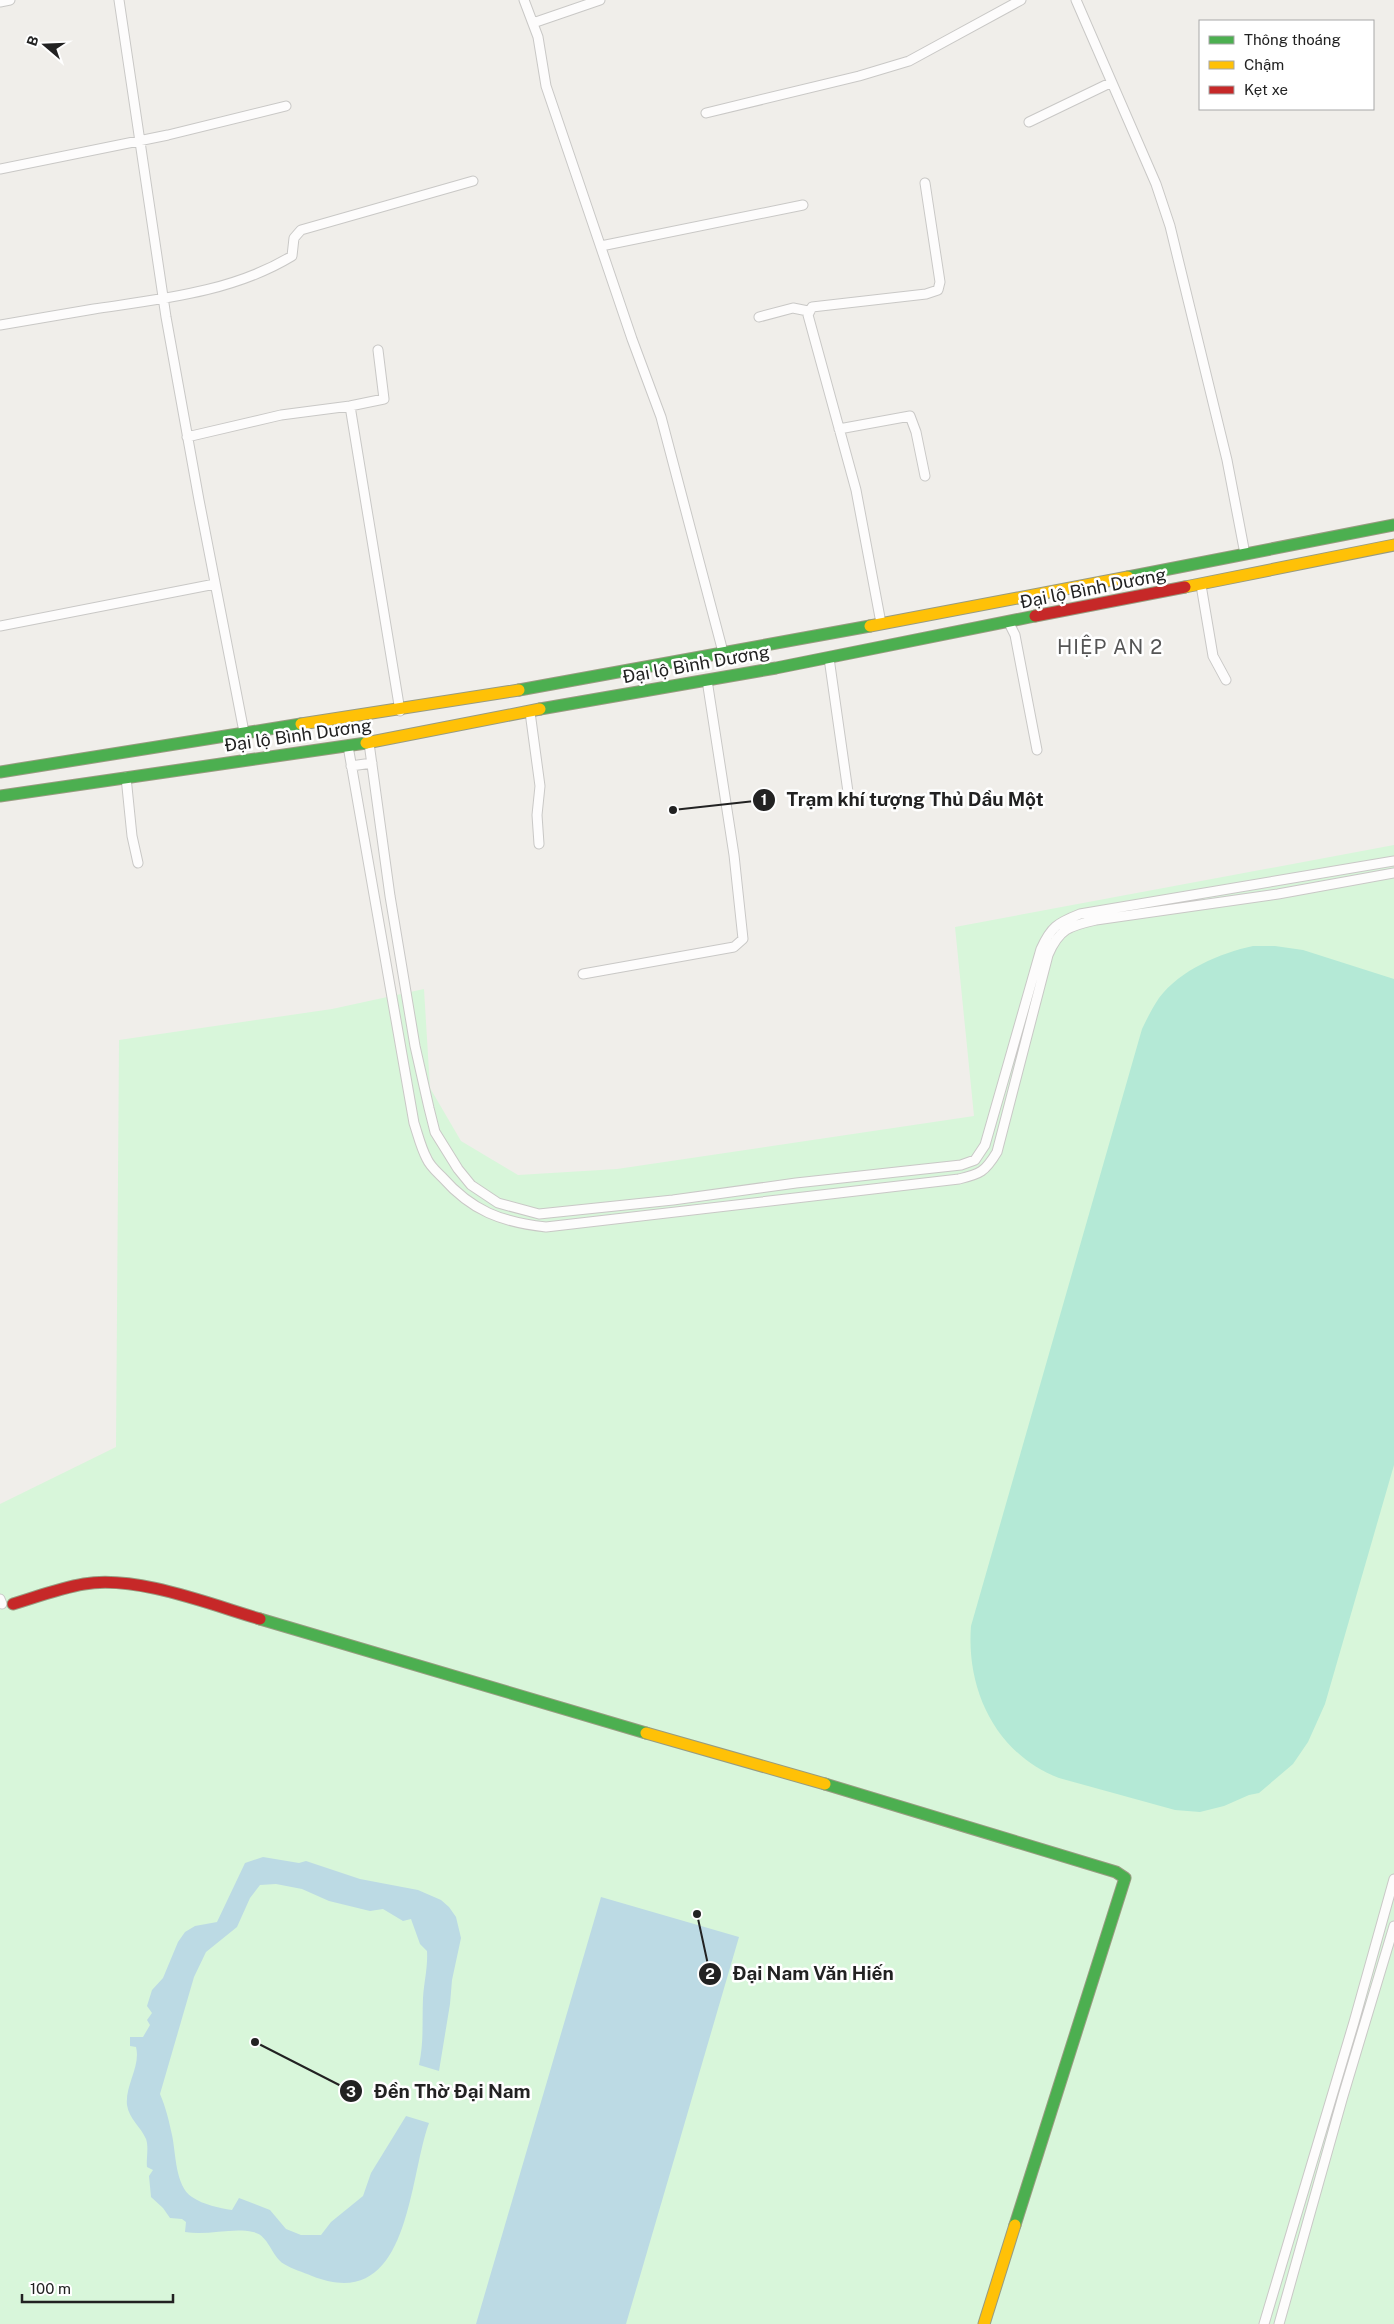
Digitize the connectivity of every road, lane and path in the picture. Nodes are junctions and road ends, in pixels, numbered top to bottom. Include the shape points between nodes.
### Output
1 (10, 0) edge
2 (119, 0) edge
3 (524, 0) edge
4 (600, 0) edge
5 (1021, 0) edge
6 (1076, 0) edge
7 (0, 2) edge
8 (533, 24) junction
9 (1110, 83) junction
10 (286, 106) dead end
11 (706, 113) dead end
12 (1029, 122) dead end
13 (138, 140) junction
14 (0, 169) edge
15 (473, 181) dead end
16 (925, 183) dead end
17 (802, 204) dead end
18 (601, 246) junction
19 (164, 298) junction
20 (808, 311) junction
21 (759, 316) dead end
22 (0, 325) edge
23 (378, 350) dead end
24 (350, 406) junction
25 (839, 430) junction
26 (187, 437) junction
27 (925, 476) dead end
28 (1394, 525) edge
29 (1394, 545) edge
30 (1245, 554) junction
31 (215, 584) junction
32 (1201, 585) junction
33 (1009, 623) junction
34 (881, 624) junction
35 (0, 626) edge
36 (723, 652) junction
37 (829, 658) junction
38 (708, 680) junction
39 (1226, 680) dead end
40 (400, 711) junction
41 (530, 712) junction
42 (367, 729) junction
43 (244, 732) junction
44 (346, 732) junction
45 (1037, 750) dead end
46 (372, 763) junction
47 (351, 766) junction
48 (0, 772) edge
49 (126, 777) junction
50 (0, 796) edge
51 (849, 799) dead end
52 (539, 844) dead end
53 (1394, 861) edge
54 (138, 862) dead end
55 (1394, 872) edge
56 (583, 974) dead end
57 (5, 1602) edge
58 (1394, 1879) edge
59 (1394, 1926) edge
60 (984, 2324) edge
61 (1264, 2324) edge
62 (1279, 2324) edge

1 - 7 street
2 - 13 street
3 - 8 street
4 - 8 street
5 - 11 street via 909,61
6 - 9 street
8 - 18 street via 546,86
9 - 12 street
9 - 30 street via 1156,184 1170,226 1227,460
10 - 13 street
13 - 14 street
13 - 19 street
15 - 19 street via 302,230 294,238 292,256 256,274 223,286
16 - 20 street via 940,282 938,290 812,307
17 - 18 street
18 - 36 street via 661,417
19 - 22 street
19 - 26 street
20 - 21 street via 793,308
20 - 25 street
23 - 24 street via 384,399
24 - 26 street via 281,415
24 - 40 street
25 - 27 street via 910,416
25 - 34 street via 856,490
26 - 31 street
28 - 30 main road, Đại lộ Bình Dương
29 - 32 main road, Đại lộ Bình Dương
30 - 34 main road, Đại lộ Bình Dương
31 - 35 street
31 - 43 street
32 - 33 main road, Đại lộ Bình Dương
32 - 39 street via 1213,656
33 - 37 main road, Đại lộ Bình Dương
33 - 45 street via 1015,635
34 - 36 main road, Đại lộ Bình Dương
36 - 40 main road, Đại lộ Bình Dương
37 - 38 main road, Đại lộ Bình Dương
37 - 51 street
38 - 41 main road, Đại lộ Bình Dương
38 - 56 street via 743,939 734,947
40 - 42 main road, Đại lộ Bình Dương
41 - 42 main road, Đại lộ Bình Dương
41 - 52 street via 540,786
42 - 44 main road, Đại lộ Bình Dương
42 - 44 main road, Đại lộ Bình Dương
42 - 46 street
43 - 44 main road, Đại lộ Bình Dương
43 - 48 main road, Đại lộ Bình Dương
44 - 47 street
44 - 49 main road, Đại lộ Bình Dương
46 - 47 street
46 - 53 street via 390,896 414,1036 435,1132 471,1185 498,1203 539,1214 961,1165 975,1160 986,1145 1041,949 1056,924 1080,914
47 - 55 street via 414,1123 427,1161 453,1190 487,1214 546,1227 978,1174 988,1167 997,1152 1048,955 1055,939 1063,931 1074,924 1096,920 1278,894
49 - 50 main road, Đại lộ Bình Dương
49 - 54 street via 131,832
57 - 60 main road via 84,1584 120,1582 184,1596 616,1725 1018,1840 1116,1872 1124,1878 1120,1894
58 - 61 street
59 - 62 street

